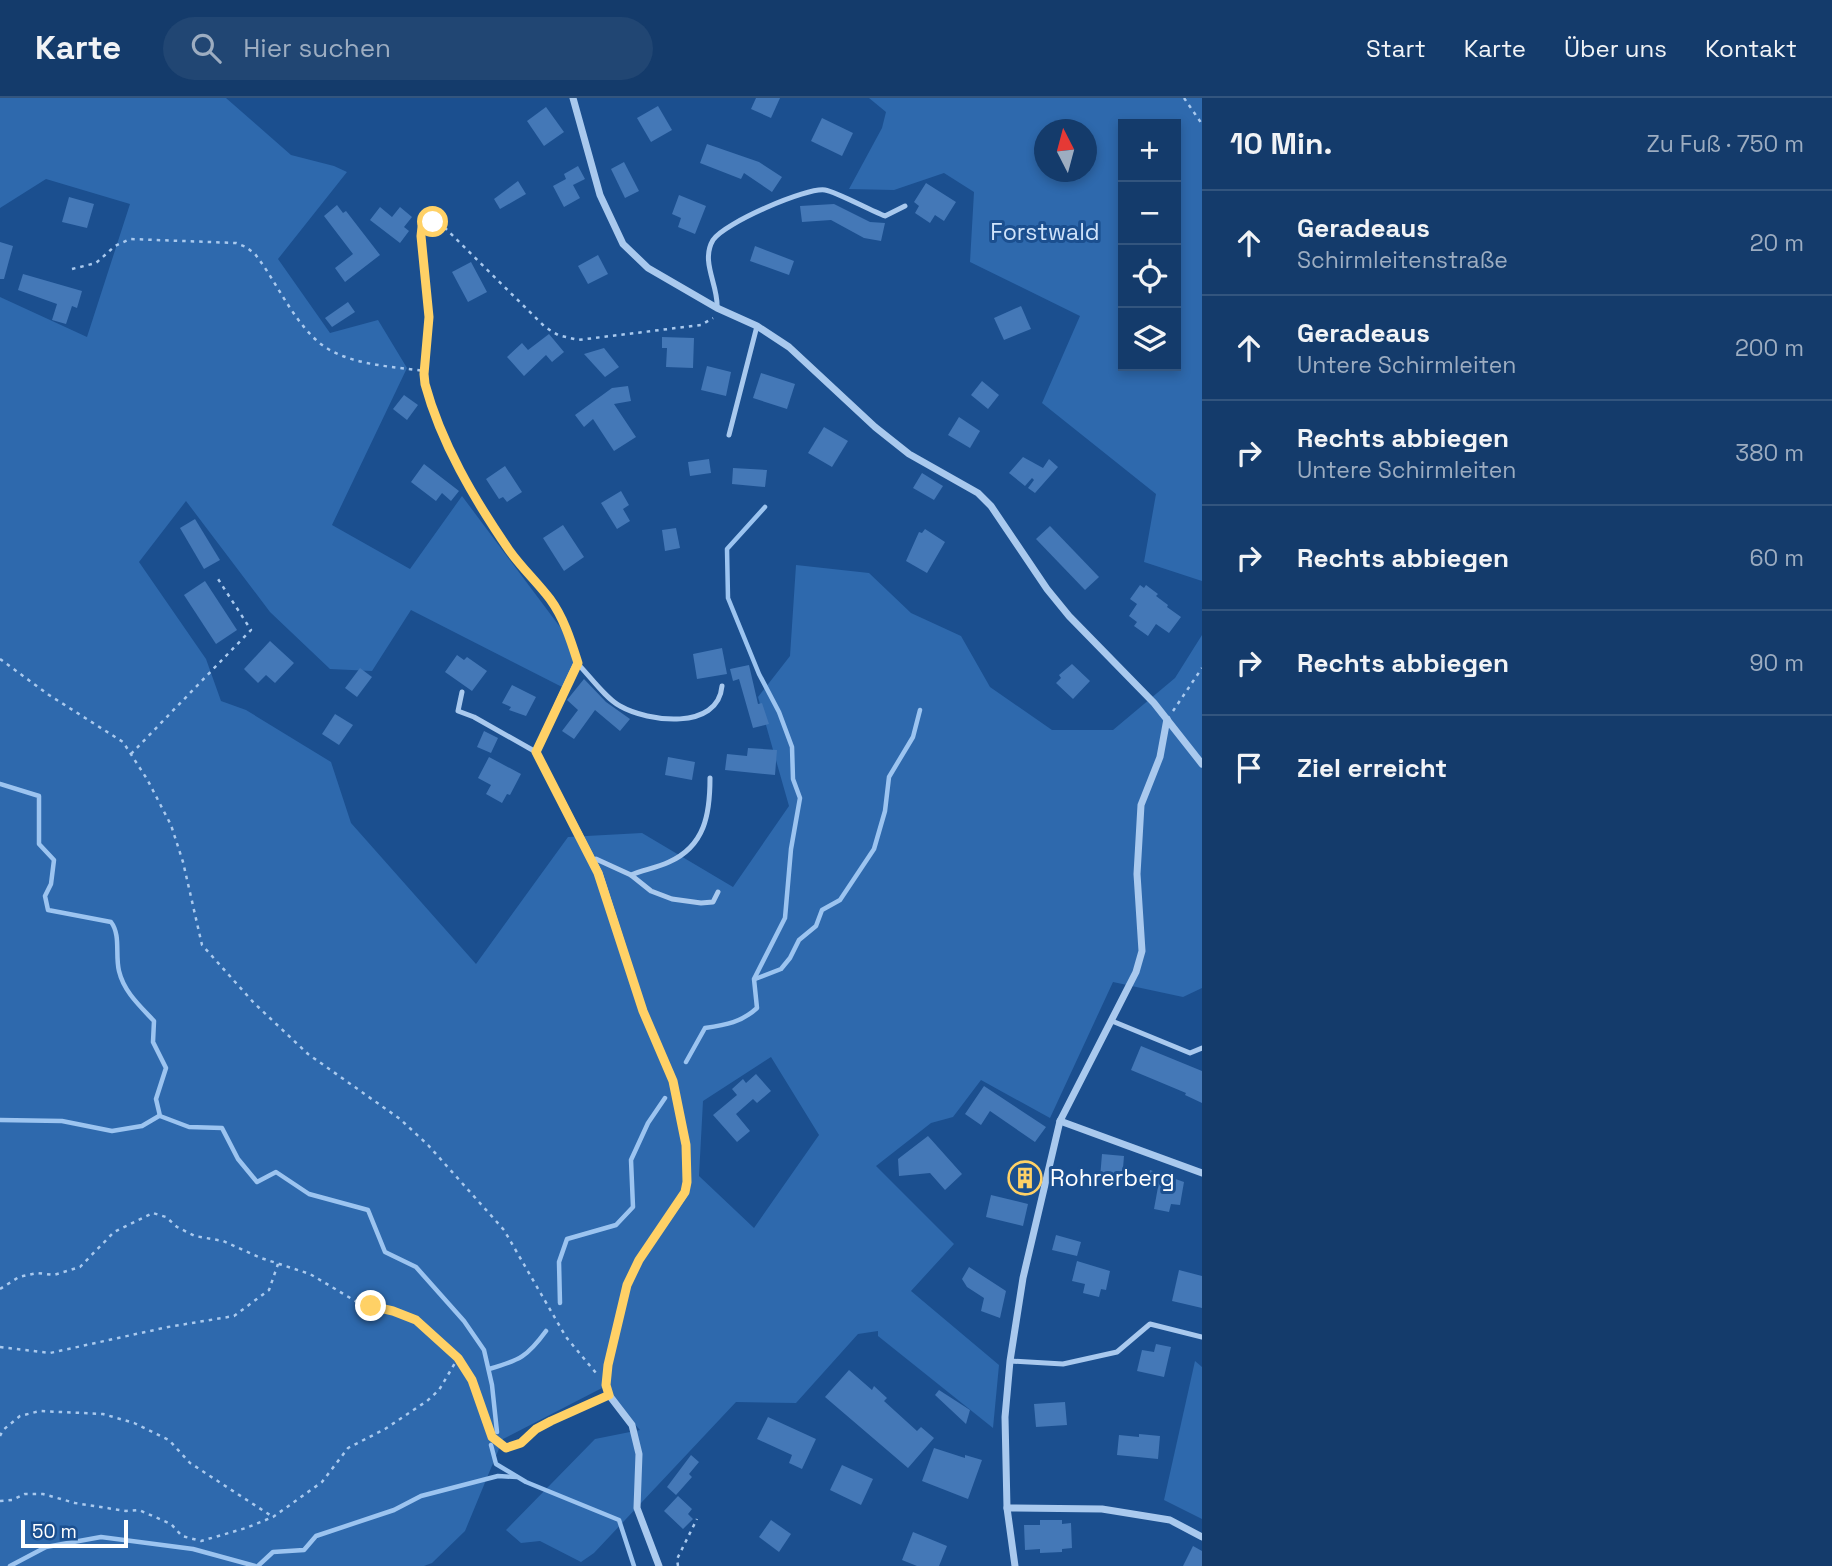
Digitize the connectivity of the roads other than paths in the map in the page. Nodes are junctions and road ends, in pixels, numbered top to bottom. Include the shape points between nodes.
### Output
1 (573, 98) edge
2 (905, 206) dead end
3 (717, 308) junction
4 (757, 326) junction
5 (729, 435) dead end
6 (578, 663) joint
7 (722, 686) dead end
8 (462, 692) dead end
9 (1167, 719) junction
10 (536, 752) junction
11 (1202, 764) edge
12 (710, 778) dead end
13 (593, 862) junction
14 (631, 875) junction
15 (718, 892) dead end
16 (1112, 1021) junction
17 (1202, 1048) edge
18 (1060, 1121) junction
19 (1202, 1173) edge
20 (1202, 1337) edge
21 (1010, 1361) junction
22 (1007, 1508) junction
23 (1202, 1537) edge
24 (659, 1566) edge
25 (1015, 1566) edge

1 - 3 street via 600,195 623,244 648,268
2 - 3 lane via 884,216 825,190 752,214 713,240 709,257
3 - 4 street
4 - 5 lane
4 - 9 street via 789,347 909,454 991,506 1069,616
6 - 7 lane via 617,705 646,717 699,716 722,695
6 - 10 street
8 - 10 lane via 458,711
9 - 11 street
9 - 16 street via 1160,757 1141,805 1137,874 1142,951
10 - 13 street
12 - 14 lane via 705,826 693,846 671,862
13 - 14 lane via 596,859
13 - 24 street via 643,1011 673,1081 686,1145 685,1192 627,1285 606,1385 632,1425 639,1454 637,1508
14 - 15 lane via 651,891 672,899 713,902
16 - 17 lane via 1190,1053
16 - 18 street
18 - 19 street
18 - 21 street via 1023,1279
20 - 21 lane via 1150,1324 1117,1352 1063,1364
21 - 22 street via 1005,1417
22 - 23 street via 1102,1509 1170,1520
22 - 25 street

